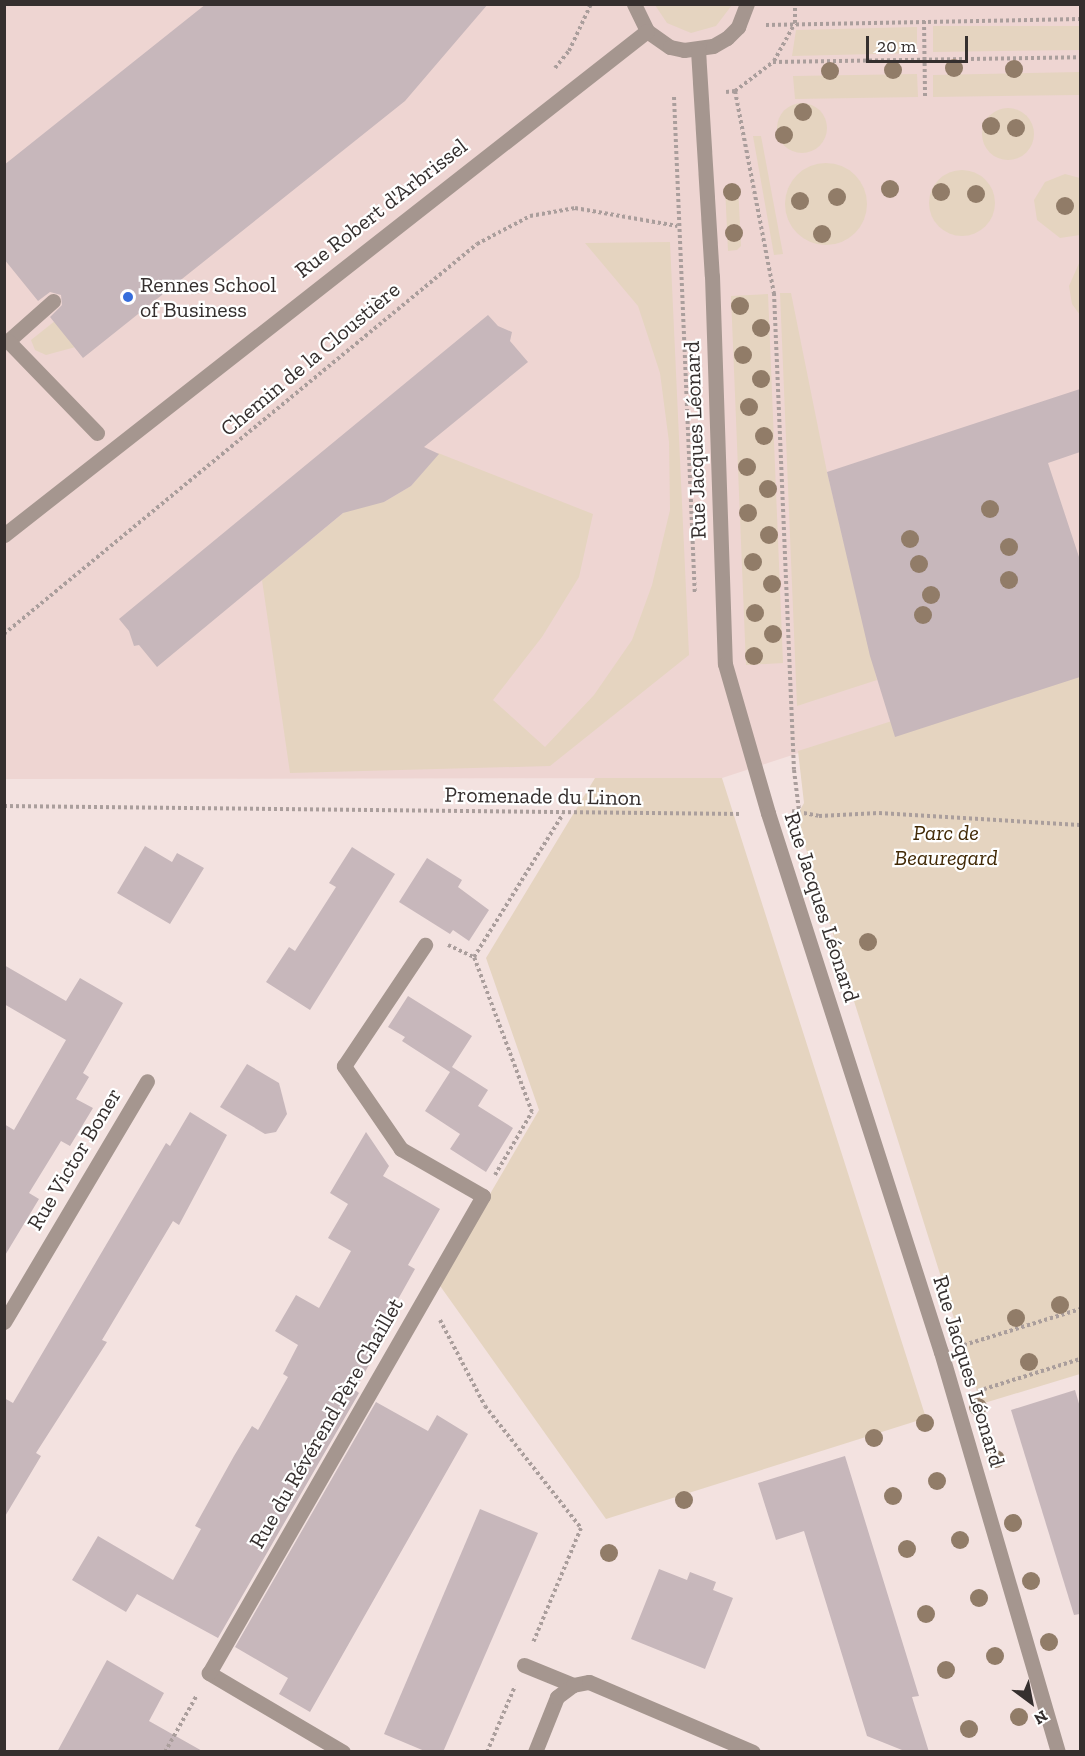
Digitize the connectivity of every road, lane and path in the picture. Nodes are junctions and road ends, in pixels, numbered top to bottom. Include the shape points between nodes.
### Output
1 (634, 4) edge
2 (795, 4) edge
3 (749, 7) edge
4 (1080, 19) edge
5 (924, 21) junction
6 (795, 23) junction
7 (738, 27) junction
8 (647, 31) junction
9 (698, 50) junction
10 (1080, 57) edge
11 (925, 60) junction
12 (773, 62) junction
13 (735, 91) junction
14 (700, 94) junction
15 (925, 97) dead end
16 (677, 226) junction
17 (53, 301) dead end
18 (97, 433) dead end
19 (4, 535) edge
20 (695, 595) dead end
21 (4, 634) edge
22 (4, 806) edge
23 (799, 811) junction
24 (563, 813) junction
25 (768, 813) junction
26 (1080, 825) edge
27 (425, 945) dead end
28 (147, 1081) dead end
29 (483, 1196) junction
30 (427, 1292) junction
31 (1080, 1309) edge
32 (4, 1322) edge
33 (941, 1352) junction
34 (1080, 1359) edge
35 (953, 1398) junction
36 (524, 1665) junction
37 (209, 1673) junction
38 (573, 1685) junction
39 (165, 1752) edge
40 (343, 1752) edge
41 (487, 1752) edge
42 (536, 1752) edge
43 (753, 1752) edge
44 (1058, 1752) edge

1 - 8 street
2 - 6 path
3 - 7 street
4 - 5 path
5 - 6 path
5 - 11 path
6 - 7 path
6 - 12 path
7 - 9 street via 727,38
8 - 9 street via 670,47
8 - 19 street, Rue Robert d'Arbrissel
9 - 14 street, Rue Jacques Léonard
10 - 11 path
11 - 12 path
11 - 15 path
12 - 13 path
13 - 14 path
13 - 23 path via 774,293 794,770
14 - 16 path via 673,97
14 - 25 street, Rue Jacques Léonard via 712,276 725,664
16 - 20 path
16 - 21 path, Chemin de la Cloustière via 564,209 530,216 477,244
17 - 18 street via 8,341
22 - 24 path, Promenade du Linon
23 - 25 path, Promenade du Linon
23 - 26 path, Promenade du Linon via 819,816 879,813
24 - 25 path, Promenade du Linon
24 - 29 path via 474,957 532,1112
25 - 33 street, Rue Jacques Léonard
27 - 29 street via 344,1066 401,1149
28 - 32 street, Rue Victor Boner
29 - 30 street, Rue du Révérend Père Chaillet
30 - 36 path via 485,1406 580,1528
30 - 37 street, Rue du Révérend Père Chaillet
31 - 33 path
33 - 35 street, Rue Jacques Léonard
34 - 35 path
35 - 44 street, Rue Jacques Léonard
36 - 38 street
36 - 41 path
37 - 39 path
37 - 40 street
38 - 42 street via 557,1697
38 - 43 street via 589,1682

